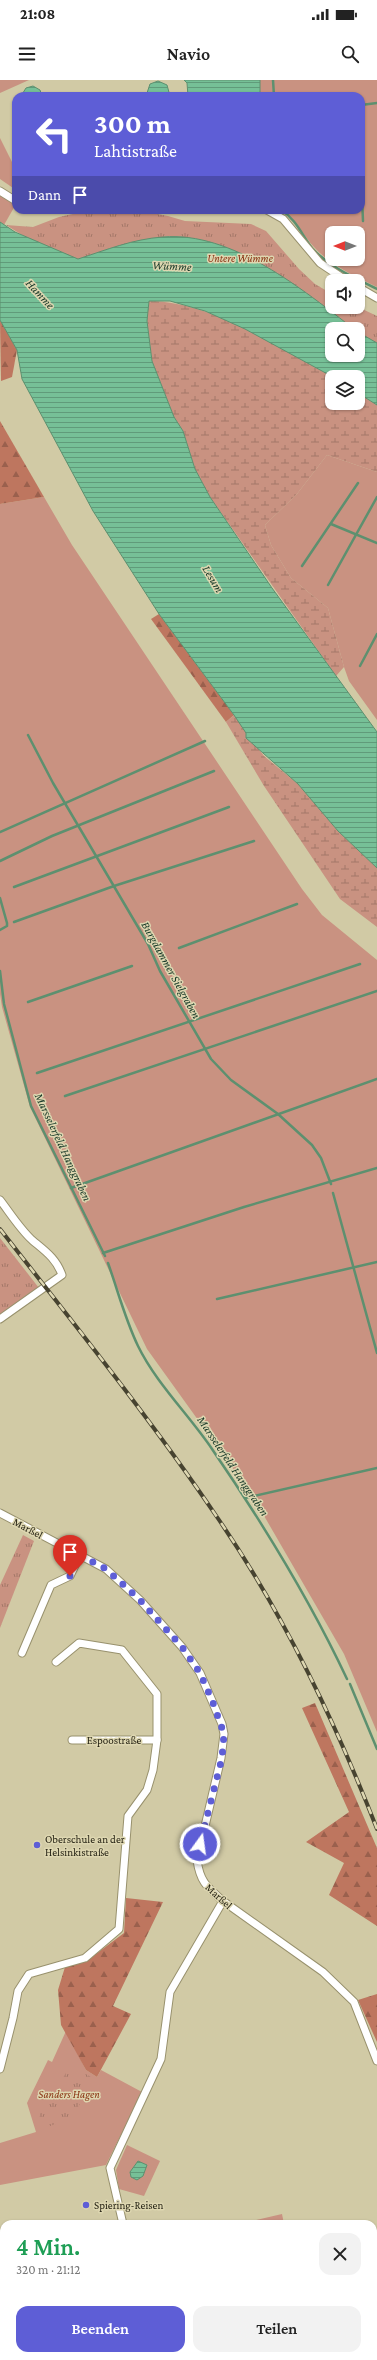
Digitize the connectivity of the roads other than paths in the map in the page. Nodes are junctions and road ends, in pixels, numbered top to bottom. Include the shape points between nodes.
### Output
1 (0, 191) edge
2 (12, 198) edge
3 (274, 214) edge
4 (336, 274) edge
5 (365, 291) edge
6 (377, 298) edge
7 (0, 1200) edge
8 (0, 1319) edge
9 (0, 1513) edge
10 (80, 1555) junction
11 (22, 1653) dead end
12 (56, 1662) dead end
13 (72, 1740) dead end
14 (157, 1740) junction
15 (222, 1901) junction
16 (377, 2061) edge
17 (0, 2069) edge
18 (122, 2220) edge

1 - 2 street
3 - 4 street via 283,219 320,263
5 - 6 street
7 - 8 street via 32,1239 47,1250 59,1265 62,1275
9 - 10 street, Marßel
10 - 11 street via 70,1576 51,1585
10 - 15 street, Marßel via 106,1569 140,1600 182,1647 200,1673 222,1724 222,1758 198,1860 199,1876
12 - 14 street via 79,1643 122,1650 157,1694
13 - 14 street, Espoostraße
14 - 17 street via 147,1790 128,1816 119,1929 85,1958 29,1974 18,1991
15 - 16 street, Marßel via 323,1972 354,2002
15 - 18 street via 170,1992 161,2059 110,2168

